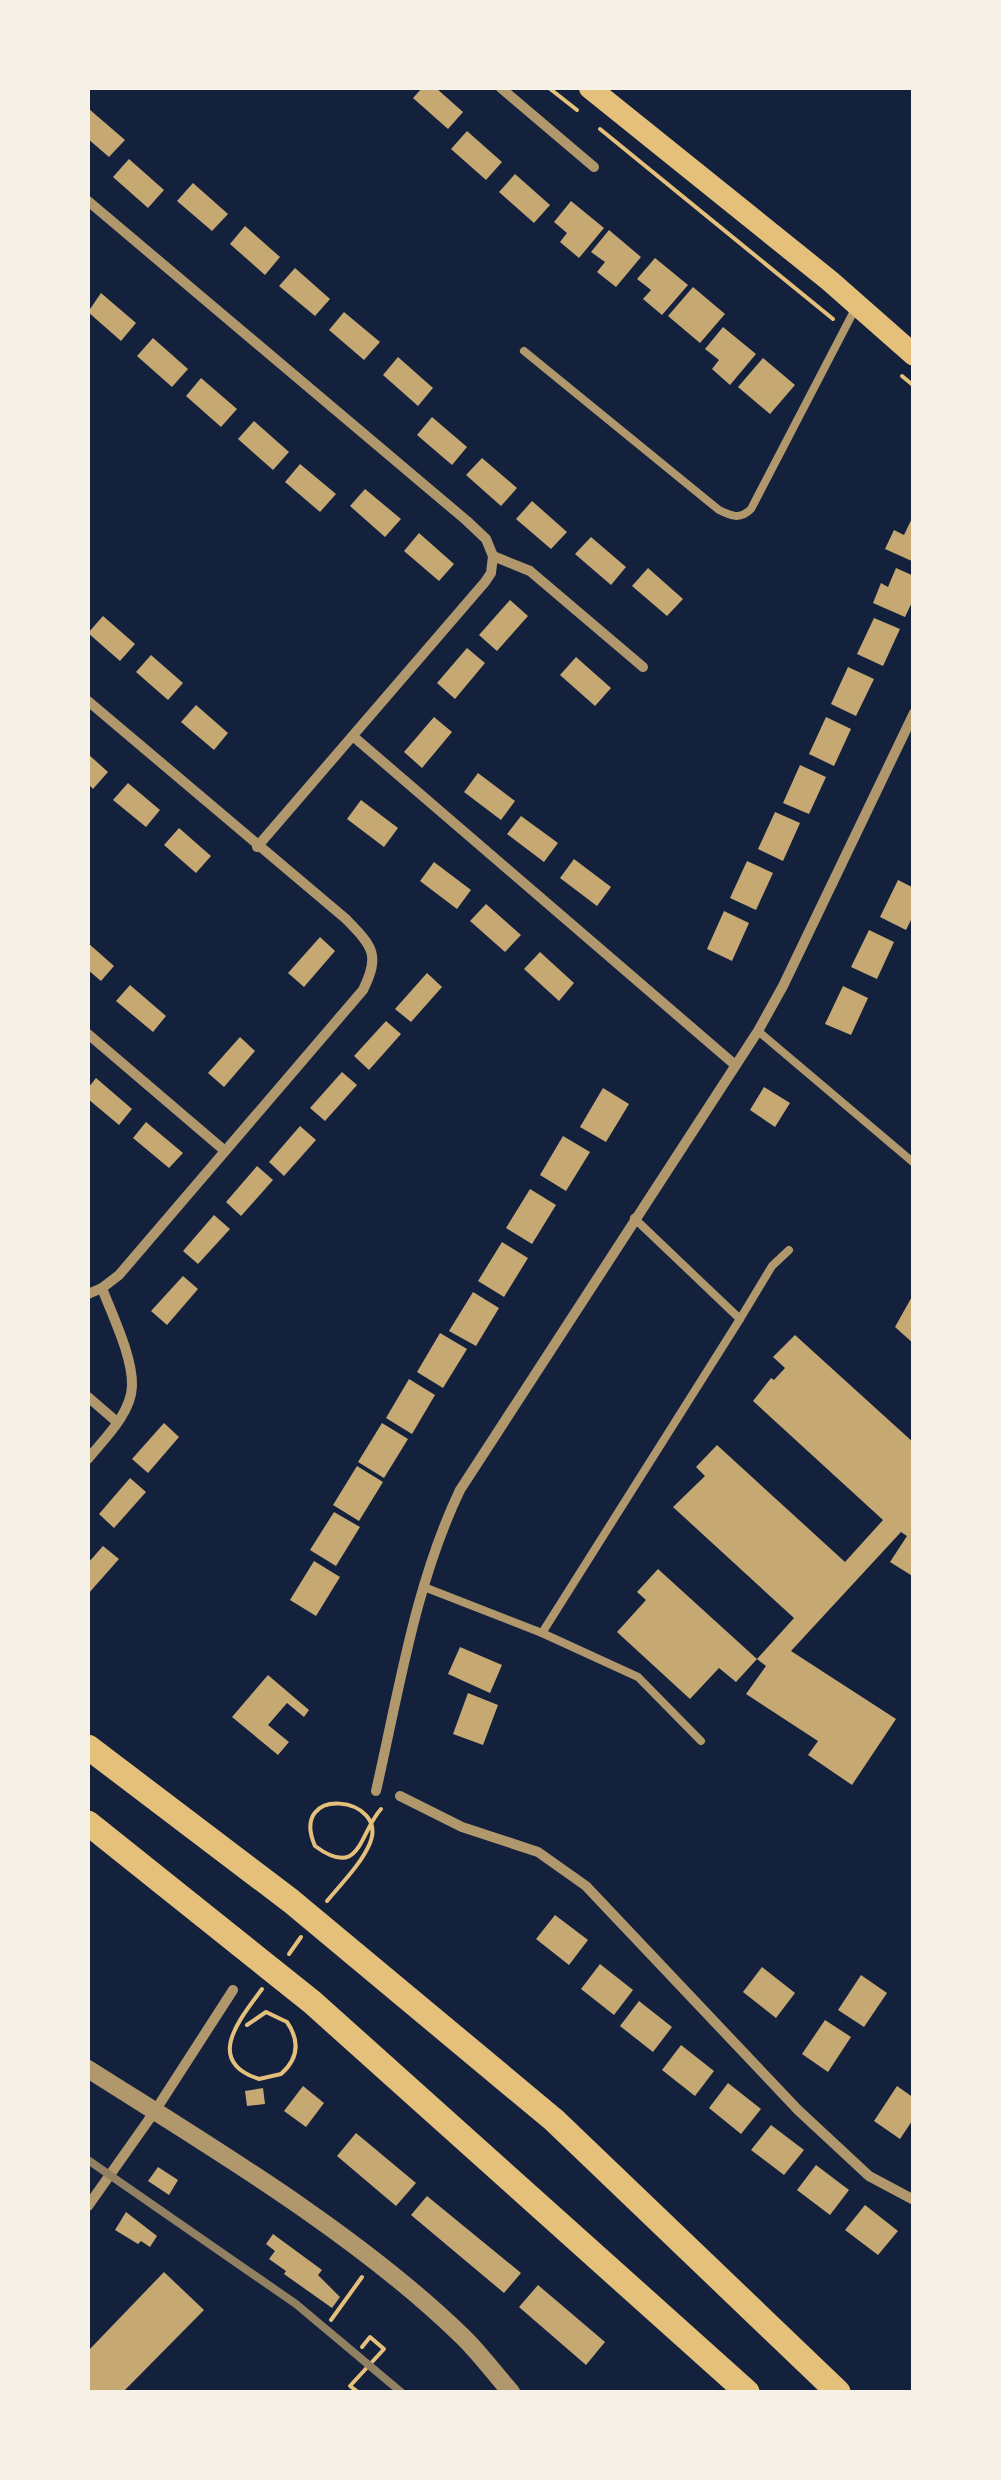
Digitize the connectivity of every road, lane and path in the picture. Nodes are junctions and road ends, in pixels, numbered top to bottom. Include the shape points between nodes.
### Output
1 (501, 88) edge
2 (550, 88) edge
3 (590, 88) edge
4 (580, 112) dead end
5 (596, 125) dead end
6 (594, 167) dead end
7 (88, 201) edge
8 (795, 286) dead end
9 (857, 305) junction
10 (524, 351) dead end
11 (914, 354) edge
12 (493, 556) junction
13 (643, 668) dead end
14 (88, 701) edge
15 (914, 713) edge
16 (354, 737) junction
17 (257, 847) junction
18 (758, 1030) junction
19 (88, 1034) edge
20 (734, 1064) junction
21 (225, 1151) junction
22 (914, 1163) edge
23 (634, 1218) junction
24 (789, 1250) dead end
25 (102, 1288) junction
26 (88, 1294) edge
27 (740, 1319) junction
28 (88, 1397) edge
29 (117, 1422) junction
30 (88, 1459) edge
31 (424, 1587) junction
32 (542, 1633) junction
33 (701, 1742) dead end
34 (88, 1747) edge
35 (376, 1792) dead end
36 (400, 1796) joint
37 (88, 1823) edge
38 (370, 1844) dead end
39 (233, 1990) dead end
40 (236, 2024) dead end
41 (247, 2025) dead end
42 (88, 2069) edge
43 (155, 2111) junction
44 (914, 2200) edge
45 (88, 2206) edge
46 (362, 2277) dead end
47 (331, 2320) dead end
48 (362, 2346) dead end
49 (358, 2392) edge
50 (510, 2392) edge
51 (747, 2392) edge
52 (838, 2392) edge

1 - 6 street
2 - 4 path
3 - 9 main road
5 - 8 path
7 - 12 street via 476,530
9 - 10 lane via 751,509 733,518
9 - 11 main road
12 - 13 street via 530,570
12 - 16 street via 485,582
14 - 17 street
15 - 18 street
16 - 17 street
16 - 20 street
17 - 21 street via 370,943 372,972
18 - 20 street
18 - 22 lane
19 - 21 street
20 - 23 street
21 - 25 street
23 - 27 lane
23 - 31 street via 460,1490
24 - 27 lane
25 - 26 street
25 - 29 street via 132,1386
27 - 32 lane
28 - 29 street
29 - 30 street
31 - 32 lane
31 - 35 street
32 - 33 lane via 638,1677
34 - 52 highway via 291,1901 554,2120
36 - 38 path via 374,1816 364,1842 353,1854 338,1858 318,1849 312,1818 326,1804 354,1806 366,1816 371,1825
36 - 44 street via 462,1828 538,1852 586,1886 798,2110 870,2176
37 - 51 highway via 312,2002
39 - 43 street
40 - 41 path via 229,2046 238,2068 259,2079 282,2074 296,2055 287,2022 266,2012
42 - 43 street
43 - 45 street
43 - 50 street via 412,2290
46 - 47 path
48 - 49 path via 370,2337 384,2349 350,2386

